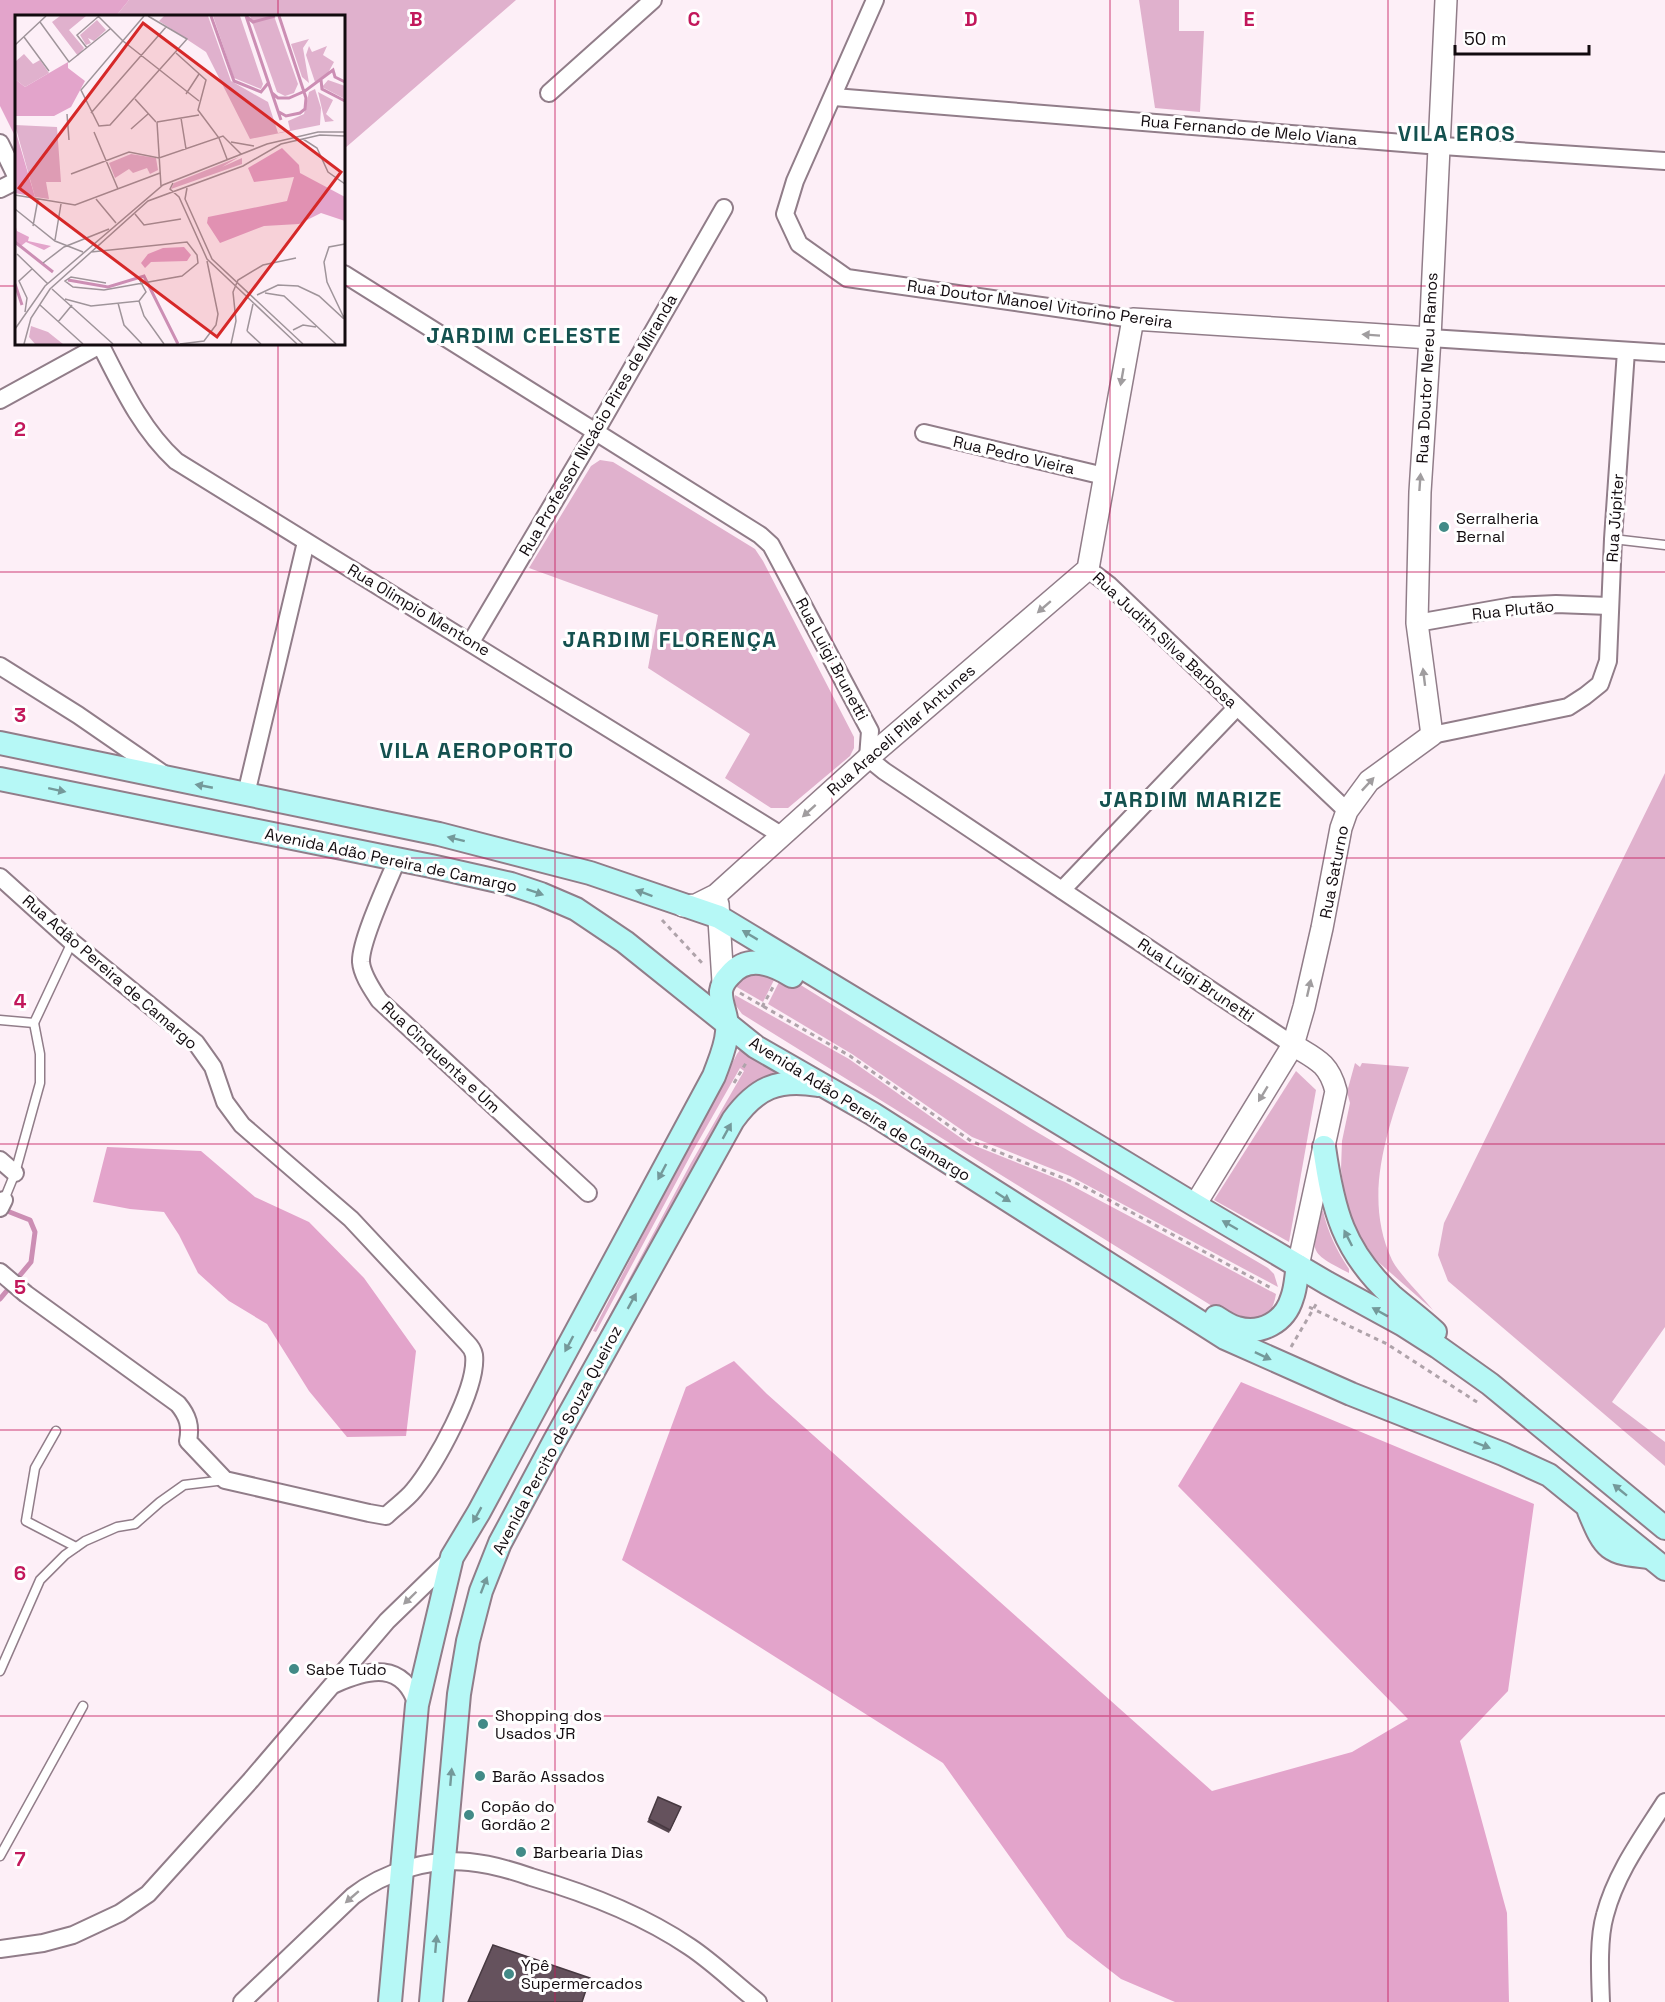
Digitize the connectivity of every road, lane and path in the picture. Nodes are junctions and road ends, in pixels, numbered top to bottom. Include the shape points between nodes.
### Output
1 (652, 0) edge
2 (875, 0) edge
3 (1446, 0) edge
4 (549, 93) dead end
5 (834, 97) junction
6 (0, 142) edge
7 (1440, 145) junction
8 (1665, 161) edge
9 (15, 174) edge
10 (15, 182) edge
11 (0, 189) edge
12 (724, 208) dead end
13 (345, 275) edge
14 (1133, 319) junction
15 (1430, 338) junction
16 (98, 345) edge
17 (101, 345) edge
18 (1626, 351) junction
19 (1665, 353) edge
20 (0, 400) edge
21 (596, 431) junction
22 (924, 434) dead end
23 (1104, 476) junction
24 (1613, 539) junction
25 (306, 542) junction
26 (1665, 545) edge
27 (1088, 569) junction
28 (1609, 606) junction
29 (1418, 623) junction
30 (471, 642) junction
31 (0, 666) edge
32 (1600, 684) joint
33 (1237, 707) junction
34 (103, 732) junction
35 (1432, 735) junction
36 (0, 743) edge
37 (868, 758) junction
38 (89, 761) junction
39 (0, 779) edge
40 (172, 780) junction
41 (246, 794) junction
42 (1347, 811) junction
43 (781, 835) junction
44 (397, 860) junction
45 (1, 881) edge
46 (1062, 890) junction
47 (716, 895) junction
48 (683, 906) junction
49 (719, 917) junction
50 (72, 942) junction
51 (723, 982) junction
52 (695, 998) junction
53 (762, 1007) dead end
54 (0, 1020) edge
55 (34, 1023) junction
56 (728, 1024) junction
57 (1293, 1044) junction
58 (1326, 1066) junction
59 (716, 1070) junction
60 (1276, 1072) junction
61 (829, 1087) junction
62 (1324, 1147) junction
63 (0, 1160) edge
64 (15, 1173) junction
65 (1157, 1182) junction
66 (588, 1193) dead end
67 (2, 1204) edge
68 (1195, 1205) junction
69 (1034, 1217) junction
70 (1260, 1243) junction
71 (1298, 1266) junction
72 (2, 1275) edge
73 (1327, 1283) junction
74 (1292, 1299) junction
75 (1314, 1309) junction
76 (1287, 1354) dead end
77 (1487, 1395) junction
78 (57, 1431) dead end
79 (225, 1480) junction
80 (1665, 1527) edge
81 (76, 1547) junction
82 (452, 1557) junction
83 (1657, 1563) edge
84 (0, 1671) edge
85 (332, 1686) junction
86 (417, 1705) junction
87 (82, 1706) dead end
88 (1665, 1802) edge
89 (446, 1835) junction
90 (0, 1856) edge
91 (468, 1862) junction
92 (443, 1863) junction
93 (403, 1870) junction
94 (0, 1949) edge
95 (242, 2002) edge
96 (390, 2002) edge
97 (431, 2002) edge
98 (758, 2002) edge
99 (1601, 2002) edge

1 - 4 street
2 - 5 street, Rua Doutor Manoel Vitorino Pereira
3 - 7 street, Rua Doutor Nereu Ramos
5 - 7 street, Rua Fernando de Melo Viana
5 - 14 street, Rua Doutor Manoel Vitorino Pereira via 795,181 785,214 799,244 846,278
6 - 9 street
7 - 8 street, Rua Fernando de Melo Viana
7 - 15 street, Rua Doutor Nereu Ramos
10 - 11 street
12 - 21 street, Rua Professor Nicácio Pires de Miranda
13 - 21 street, Rua Luigi Brunetti
15 -> 14 street, Rua Doutor Manoel Vitorino Pereira
14 -> 23 street, Rua Judith Silva Barbosa
15 - 18 street, Rua Doutor Manoel Vitorino Pereira
29 -> 15 street, Rua Doutor Nereu Ramos via 1420,492
16 - 20 street
17 - 25 street, Rua Olimpio Mentone via 145,427 159,445 176,461
18 - 19 street, Rua Doutor Manoel Vitorino Pereira
18 - 24 street, Rua Júpiter
21 - 30 street, Rua Professor Nicácio Pires de Miranda
21 - 37 street, Rua Luigi Brunetti via 771,545 870,731
22 - 23 street, Rua Pedro Vieira
23 - 27 street, Rua Judith Silva Barbosa
24 - 26 lane
24 - 28 street, Rua Júpiter
25 - 30 street, Rua Olimpio Mentone
25 - 41 street
27 - 33 street, Rua Judith Silva Barbosa
27 -> 37 street, Rua Araceli Pilar Antunes
28 - 29 street, Rua Plutão via 1513,606
28 - 32 street, Rua Júpiter via 1608,661
35 -> 29 street, Rua Doutor Nereu Ramos
30 - 43 street, Rua Olimpio Mentone
31 - 34 street
32 - 35 street, Rua Saturno via 1568,707
33 - 42 street, Rua Judith Silva Barbosa
33 - 46 street
34 - 38 street via 104,755
34 - 40 street
42 -> 35 street, Rua Saturno via 1369,781
36 - 38 main road, Avenida Adão Pereira de Camargo
37 -> 43 street, Rua Araceli Pilar Antunes
37 - 46 street, Rua Luigi Brunetti
38 - 40 main road, Avenida Adão Pereira de Camargo
39 -> 44 main road, Avenida Adão Pereira de Camargo
41 -> 40 main road, Avenida Adão Pereira de Camargo
48 -> 41 main road, Avenida Adão Pereira de Camargo via 590,873 500,849
57 -> 42 street, Rua Saturno
43 - 47 street, Rua Araceli Pilar Antunes
44 -> 52 main road, Avenida Adão Pereira de Camargo via 512,884 576,909
44 - 66 street, Rua Cinquenta e Um via 364,941 361,962 367,982 379,1000
45 - 50 street, Rua Adão Pereira de Camargo
46 - 57 street, Rua Luigi Brunetti
47 - 48 street, Rua Araceli Pilar Antunes via 696,906
47 - 49 street
48 - 49 main road, Avenida Adão Pereira de Camargo
49 - 51 street
65 -> 49 main road, Avenida Adão Pereira de Camargo
50 - 55 lane
50 - 79 street, Rua Adão Pereira de Camargo via 196,1043 213,1067 225,1102 242,1125 351,1219 474,1353 468,1390 440,1451 413,1492 386,1515
51 - 56 main road
51 - 65 main road via 739,967 756,962 770,964 1070,1144
52 - 56 main road, Avenida Adão Pereira de Camargo
52 - 59 main road via 713,1033
53 - 74 path via 850,1056 971,1141 1083,1186
54 - 55 lane
55 - 64 lane via 40,1083
56 - 59 main road, Avenida Percito de Souza Queiroz
56 - 61 main road, Avenida Adão Pereira de Camargo via 756,1047
57 - 58 street, Rua Luigi Brunetti
57 - 60 street, Rua Saturno
58 - 60 street via 1304,1059
58 - 62 street via 1336,1091
59 -> 82 main road, Avenida Percito de Souza Queiroz
60 -> 68 street, Rua Saturno
61 -> 69 main road, Avenida Adão Pereira de Camargo
89 -> 61 main road, Avenida Percito de Souza Queiroz via 468,1641 481,1591 500,1543 738,1113 758,1093 778,1084 799,1082
62 - 71 street
77 -> 62 main road via 1419,1318 1365,1267 1338,1218
63 - 64 street
64 - 67 lane
65 - 68 main road, Avenida Adão Pereira de Camargo
70 -> 68 main road, Avenida Adão Pereira de Camargo
69 - 74 main road via 1089,1242 1234,1328 1260,1330 1273,1324 1286,1313
69 -> 83 main road, Avenida Adão Pereira de Camargo via 1225,1338 1549,1475
70 - 71 main road, Avenida Adão Pereira de Camargo
70 - 74 main road via 1283,1268
71 - 73 main road, Avenida Adão Pereira de Camargo
71 - 74 main road
72 - 79 street via 178,1404 187,1414 188,1441
73 - 75 path
77 -> 73 main road, Avenida Adão Pereira de Camargo via 1402,1324
74 - 75 path
75 - 76 path
75 - 77 path
80 -> 77 main road
78 - 81 lane via 35,1467 26,1521
79 - 81 lane via 184,1485 135,1524 117,1527
81 - 84 lane via 40,1580
82 -> 85 street via 387,1621
82 - 86 main road, Avenida Percito de Souza Queiroz
85 - 86 street via 360,1674 382,1671 406,1683
85 - 94 street via 148,1894 120,1913 73,1935
86 - 93 main road, Avenida Percito de Souza Queiroz
87 - 90 lane
88 - 99 street via 1621,1871 1604,1916
89 - 91 street via 459,1856
89 - 92 main road, Avenida Percito de Souza Queiroz
91 - 92 street
91 - 98 street via 563,1886 646,1921 691,1948
92 - 93 street
97 -> 92 main road, Avenida Percito de Souza Queiroz
93 -> 95 street via 367,1885 353,1896
93 - 96 main road, Avenida Percito de Souza Queiroz

